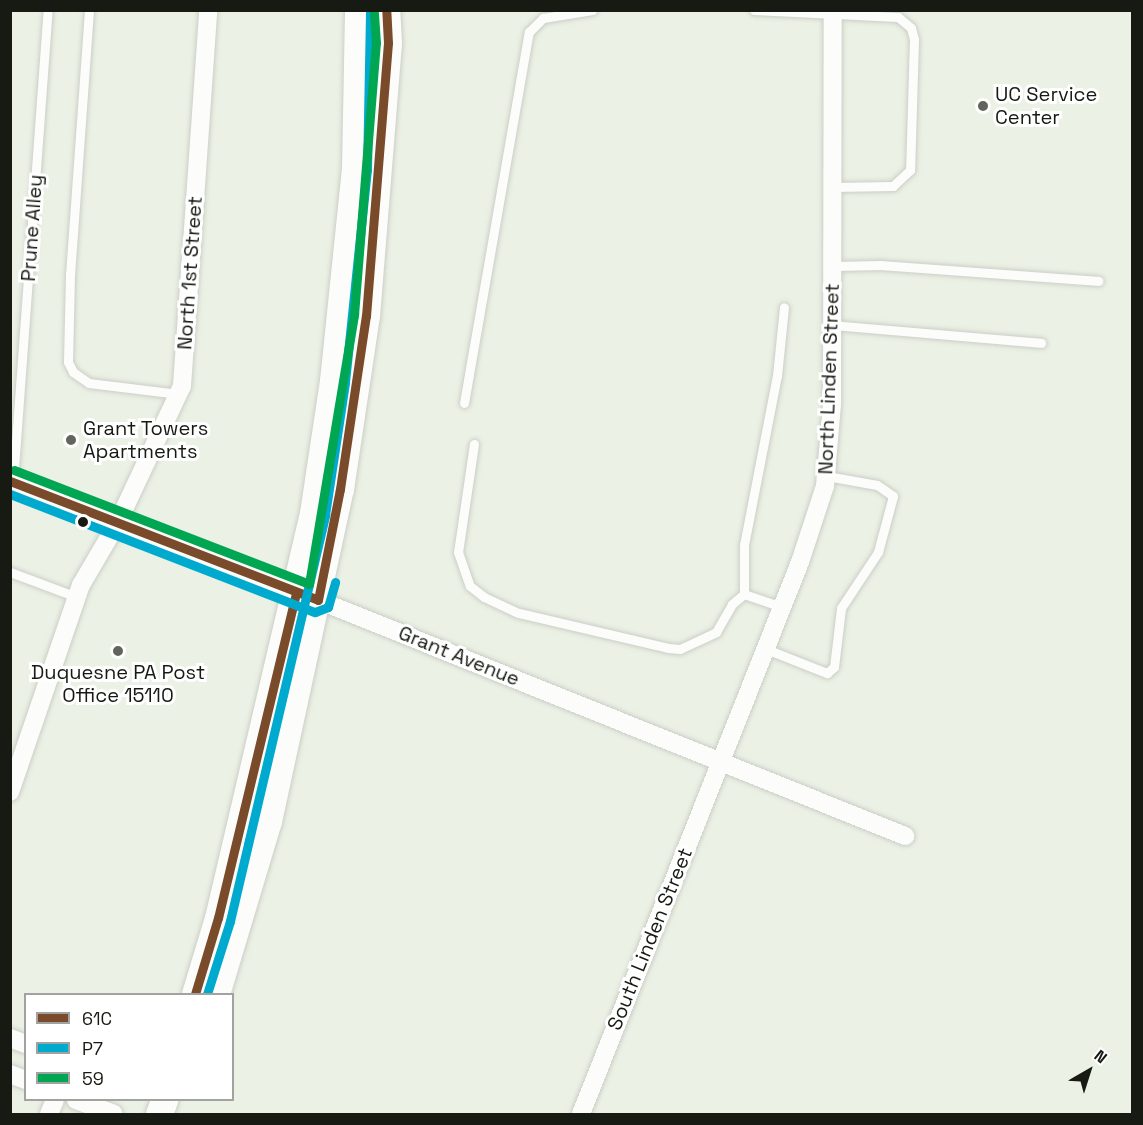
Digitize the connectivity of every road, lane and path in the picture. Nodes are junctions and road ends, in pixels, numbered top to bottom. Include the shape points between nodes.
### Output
1 (48, 10) edge
2 (89, 10) edge
3 (208, 10) edge
4 (358, 10) edge
5 (388, 10) edge
6 (754, 10) edge
7 (587, 11) edge
8 (833, 12) edge
9 (388, 42) junction
10 (358, 66) junction
11 (833, 187) junction
12 (833, 266) junction
13 (1098, 281) dead end
14 (784, 307) dead end
15 (832, 326) junction
16 (1041, 343) dead end
17 (178, 394) junction
18 (464, 404) dead end
19 (474, 444) dead end
20 (827, 476) junction
21 (12, 481) edge
22 (118, 522) junction
23 (10, 572) edge
24 (744, 594) junction
25 (307, 596) junction
26 (77, 597) junction
27 (782, 607) junction
28 (766, 649) junction
29 (720, 764) junction
30 (10, 792) edge
31 (905, 836) dead end
32 (195, 993) edge
33 (216, 993) edge
34 (79, 1101) edge
35 (114, 1114) edge
36 (581, 1114) edge

1 - 21 lane, Prune Alley
2 - 17 lane via 70,274 68,362 73,372 89,383
3 - 17 street, North 1st Street via 182,386
4 - 10 main road
5 - 9 main road
6 - 8 lane
7 - 18 lane via 543,18 529,32
8 - 11 street, North Linden Street
8 - 11 lane via 898,17 911,28 914,39 910,170 893,186
9 - 10 main road via 374,61
9 - 25 main road via 366,316 340,489
10 - 25 main road via 355,169 333,381 313,513
11 - 12 street, North Linden Street
12 - 13 lane via 881,265
12 - 15 street, North Linden Street
14 - 24 lane via 777,376 744,545
15 - 16 lane
15 - 20 street, North Linden Street
17 - 22 street, North 1st Street
19 - 24 lane via 458,552 470,586 484,597 553,622 680,649 716,632 732,604
20 - 27 street, North Linden Street via 814,525
20 - 28 lane via 877,485 893,496 878,552 841,608 834,667 827,673
21 - 22 street, Grant Avenue
22 - 25 street, Grant Avenue
22 - 26 street, North 1st Street
23 - 26 lane
24 - 27 lane
25 - 29 street, Grant Avenue
25 - 32 main road
25 - 33 main road via 268,821
26 - 30 street, North 1st Street
27 - 28 street, North Linden Street
28 - 29 street, North Linden Street
29 - 31 street, Grant Avenue
29 - 36 street, South Linden Street
34 - 35 street

